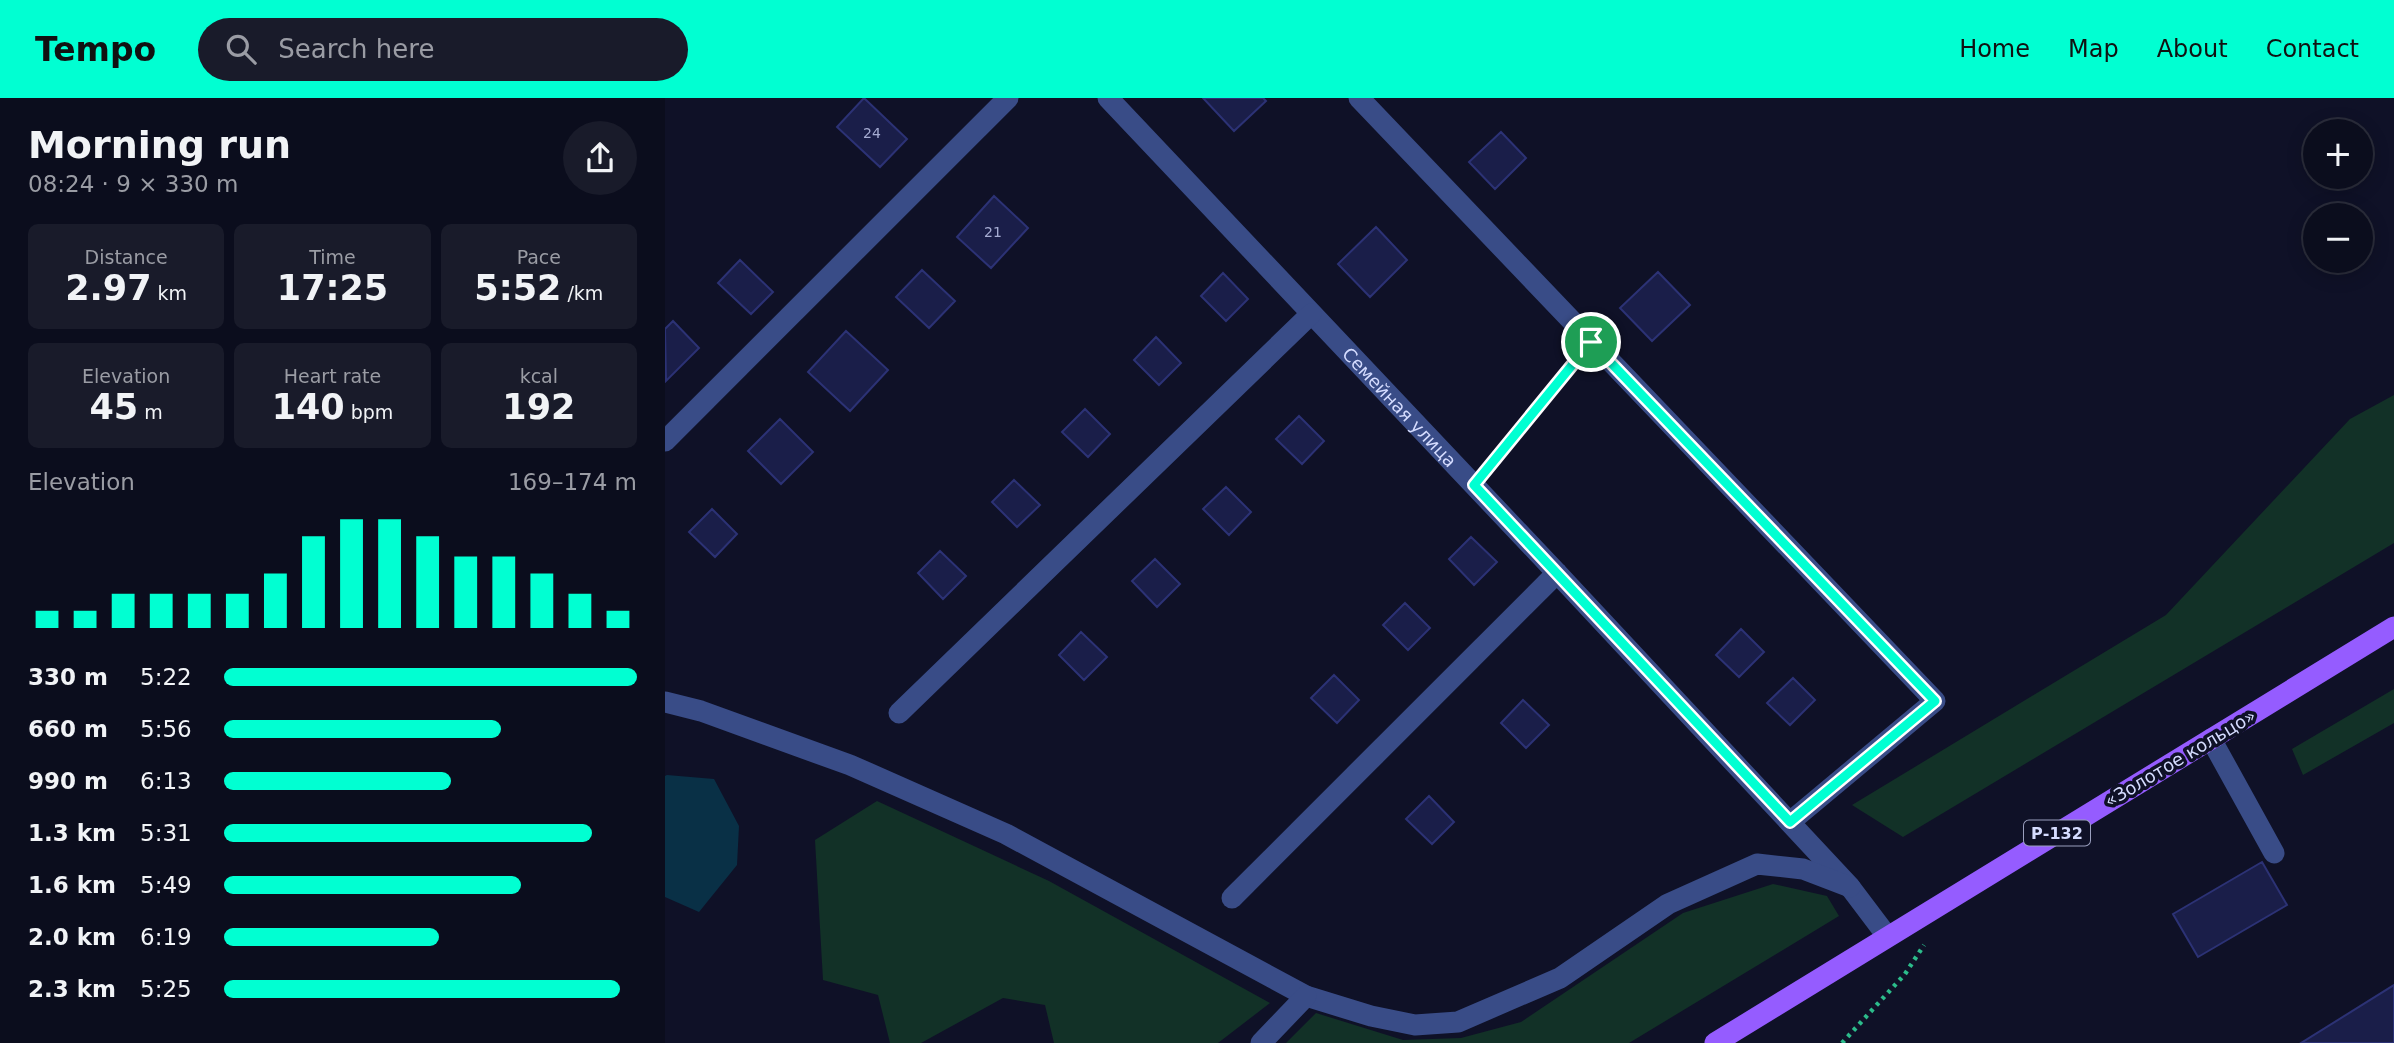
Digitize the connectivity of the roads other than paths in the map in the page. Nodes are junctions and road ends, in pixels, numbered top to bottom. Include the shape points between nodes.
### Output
1 (1008, 98) edge
2 (1108, 98) edge
3 (1359, 98) edge
4 (1311, 314) junction
5 (665, 441) edge
6 (1557, 573) junction
7 (2394, 627) edge
8 (665, 702) edge
9 (899, 713) dead end
10 (2211, 739) junction
11 (1790, 822) junction
12 (2274, 853) dead end
13 (1850, 887) junction
14 (1232, 898) dead end
15 (1887, 936) junction
16 (1306, 996) junction
17 (1261, 1043) edge
18 (1715, 1043) edge

1 - 5 street
2 - 4 street, Семейная улица
3 - 11 street via 1935,701
4 - 6 street, Семейная улица
4 - 9 street
6 - 11 street, Семейная улица
6 - 14 street
7 - 10 main road, «Золотое кольцо» / Р-132
8 - 16 street via 850,765 1006,834
10 - 12 street
10 - 15 main road, «Золотое кольцо» / Р-132
11 - 13 street, Семейная улица
13 - 15 street, Семейная улица
13 - 16 street via 1803,869 1757,864 1668,904 1559,978 1458,1022 1415,1025
15 - 18 main road, «Золотое кольцо» / Р-132
16 - 17 street

